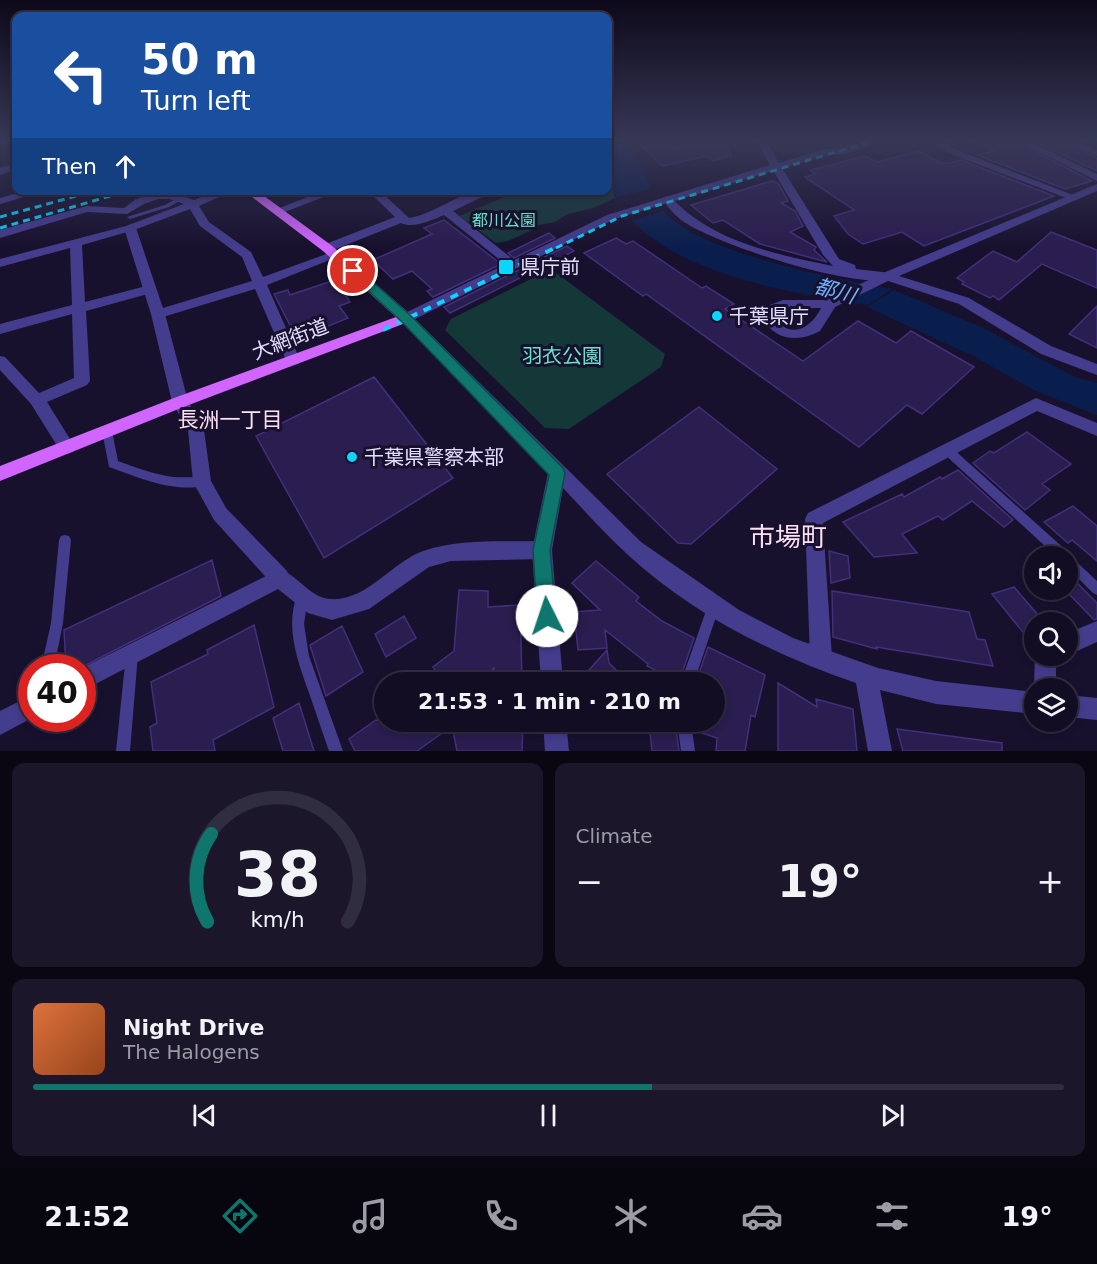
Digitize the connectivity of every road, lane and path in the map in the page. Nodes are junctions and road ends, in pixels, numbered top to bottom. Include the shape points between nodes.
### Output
1 (742, 177) edge
2 (782, 177) edge
3 (1020, 177) edge
4 (1097, 187) edge
5 (23, 195) edge
6 (215, 195) edge
7 (255, 195) edge
8 (323, 195) edge
9 (377, 195) edge
10 (477, 195) edge
11 (1073, 197) junction
12 (667, 199) junction
13 (0, 201) edge
14 (192, 203) junction
15 (444, 209) junction
16 (278, 211) junction
17 (129, 219) junction
18 (401, 219) junction
19 (0, 234) edge
20 (76, 243) junction
21 (332, 251) junction
22 (0, 263) edge
23 (514, 265) junction
24 (887, 276) junction
25 (260, 283) junction
26 (150, 289) junction
27 (830, 304) dead end
28 (78, 308) junction
29 (158, 314) junction
30 (405, 318) junction
31 (0, 329) edge
32 (293, 360) junction
33 (0, 361) edge
34 (1097, 370) edge
35 (37, 400) junction
36 (180, 402) junction
37 (1097, 430) edge
38 (107, 431) junction
39 (67, 447) junction
40 (947, 450) junction
41 (557, 473) junction
42 (0, 474) edge
43 (202, 483) junction
44 (65, 540) dead end
45 (1053, 546) edge
46 (542, 550) junction
47 (1078, 570) edge
48 (280, 578) junction
49 (1097, 589) edge
50 (302, 597) junction
51 (714, 605) junction
52 (1097, 631) edge
53 (1078, 640) edge
54 (50, 654) edge
55 (132, 654) junction
56 (821, 658) junction
57 (551, 672) edge
58 (691, 672) edge
59 (96, 673) edge
60 (866, 675) junction
61 (1024, 702) edge
62 (1078, 707) edge
63 (1097, 709) edge
64 (18, 713) edge
65 (0, 723) edge
66 (556, 732) edge
67 (685, 732) edge
68 (123, 751) edge
69 (336, 751) edge
70 (557, 751) edge
71 (688, 751) edge
72 (880, 751) edge

1 - 12 street
2 - 24 street via 835,261
3 - 11 street
4 - 11 street
5 - 13 street
6 - 14 street
7 - 16 main road
8 - 16 street
9 - 18 street
10 - 15 street
11 - 24 street
12 - 23 street via 611,217
12 - 24 street via 689,220 739,243 845,273
14 - 17 street
14 - 17 street via 159,196 131,204
14 - 25 street via 204,224 247,255
15 - 18 street via 414,221
15 - 23 street
16 - 21 main road
17 - 19 street via 87,209
17 - 20 street
17 - 26 street
18 - 21 street
20 - 22 street
20 - 28 street
21 - 25 street
21 - 30 main road
23 - 30 street
24 - 27 street
24 - 34 street via 964,301 1046,350
25 - 29 street
25 - 32 street
26 - 28 street
26 - 29 street
28 - 31 street
28 - 35 street via 82,381
29 - 36 street
30 - 32 main road, 大網街道
30 - 41 street
32 - 36 main road, 大網街道
33 - 35 street
35 - 39 street
36 - 38 main road, 大網街道
36 - 43 street via 196,430
37 - 40 street via 1036,404
38 - 39 main road, 大網街道
38 - 43 lane via 113,464 158,479
39 - 42 main road, 大網街道
40 - 45 lane
40 - 56 street via 814,519
41 - 46 street
41 - 51 street via 634,548
43 - 48 street via 220,514
44 - 54 lane
46 - 50 street via 451,552 424,560 362,602 332,610 315,606
46 - 57 street
47 - 49 lane
48 - 50 street
48 - 55 street
50 - 69 lane via 298,624 303,656
51 - 56 street via 748,627
51 - 58 lane
52 - 53 street
55 - 59 street
55 - 68 lane
56 - 60 street
60 - 61 street via 923,690
60 - 72 street
62 - 63 street
64 - 65 street
66 - 70 street
67 - 71 lane

